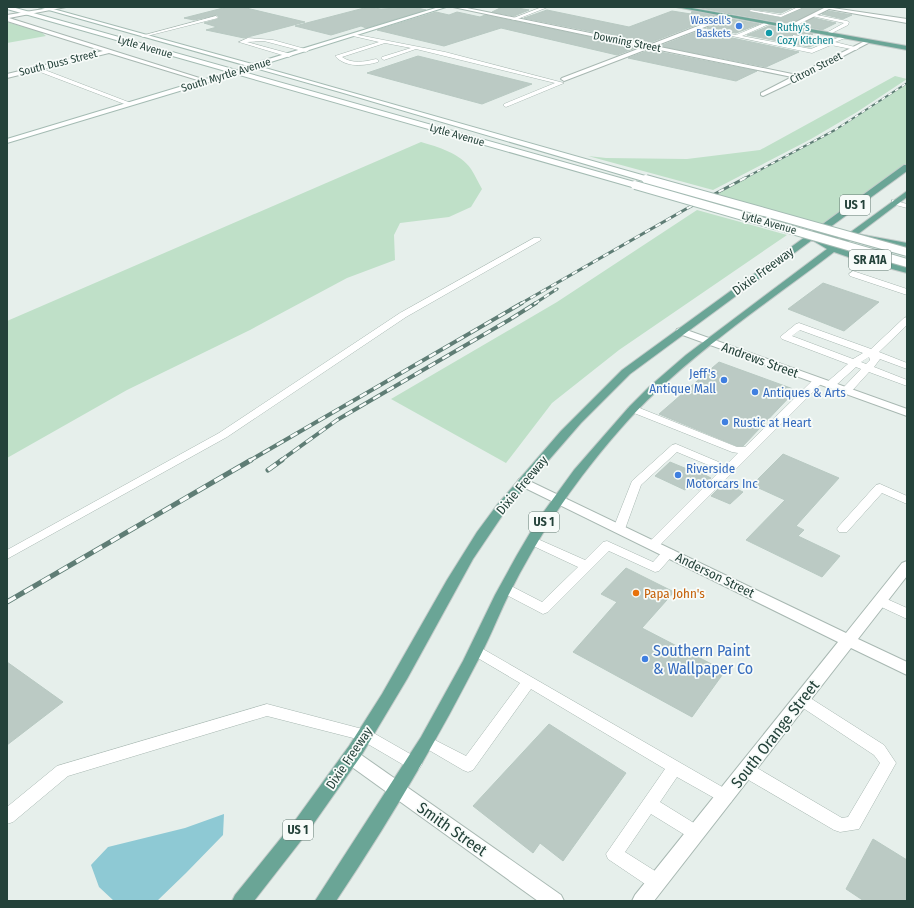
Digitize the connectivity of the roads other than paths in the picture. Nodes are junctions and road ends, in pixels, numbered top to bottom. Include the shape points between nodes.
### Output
1 (7, 7) edge
2 (40, 7) edge
3 (64, 7) edge
4 (444, 7) edge
5 (455, 7) edge
6 (546, 7) edge
7 (678, 7) edge
8 (802, 7) edge
9 (817, 8) dead end
10 (828, 8) edge
11 (51, 10) junction
12 (751, 12) dead end
13 (28, 13) junction
14 (814, 15) junction
15 (728, 16) junction
16 (216, 17) dead end
17 (7, 18) edge
18 (514, 19) junction
19 (907, 21) edge
20 (767, 23) junction
21 (788, 27) junction
22 (696, 28) junction
23 (819, 32) junction
24 (828, 34) junction
25 (355, 35) junction
26 (143, 36) junction
27 (737, 36) junction
28 (795, 36) dead end
29 (843, 37) junction
30 (807, 38) junction
31 (383, 41) junction
32 (869, 41) junction
33 (831, 43) junction
34 (648, 46) junction
35 (856, 48) junction
36 (907, 48) edge
37 (414, 49) junction
38 (110, 50) junction
39 (306, 50) junction
40 (289, 55) junction
41 (384, 58) dead end
42 (376, 61) dead end
43 (253, 66) junction
44 (37, 69) junction
45 (234, 72) junction
46 (7, 76) edge
47 (800, 76) junction
48 (564, 79) dead end
49 (206, 80) junction
50 (763, 94) dead end
51 (129, 104) junction
52 (506, 106) dead end
53 (7, 141) edge
54 (907, 166) edge
55 (907, 193) edge
56 (895, 202) junction
57 (907, 206) edge
58 (864, 226) junction
59 (812, 236) junction
60 (850, 236) junction
61 (537, 240) dead end
62 (906, 248) edge
63 (833, 249) junction
64 (907, 263) edge
65 (907, 270) edge
66 (853, 274) dead end
67 (907, 292) edge
68 (907, 320) edge
69 (681, 331) junction
70 (710, 342) junction
71 (873, 353) junction
72 (854, 363) junction
73 (907, 366) edge
74 (868, 368) junction
75 (818, 381) junction
76 (907, 383) edge
77 (830, 385) junction
78 (846, 391) junction
79 (633, 409) junction
80 (907, 413) edge
81 (748, 450) junction
82 (717, 465) dead end
83 (523, 482) junction
84 (558, 500) junction
85 (907, 500) edge
86 (619, 529) junction
87 (843, 529) dead end
88 (533, 541) junction
89 (653, 545) junction
90 (669, 553) junction
91 (7, 555) edge
92 (587, 566) junction
93 (907, 566) edge
94 (506, 589) junction
95 (880, 601) junction
96 (907, 614) edge
97 (850, 640) junction
98 (476, 650) junction
99 (907, 669) edge
100 (529, 681) junction
101 (802, 700) junction
102 (365, 735) junction
103 (427, 742) junction
104 (351, 757) junction
105 (414, 764) junction
106 (674, 767) junction
107 (746, 770) junction
108 (397, 791) junction
109 (725, 797) junction
110 (649, 804) junction
111 (7, 817) edge
112 (696, 833) junction
113 (657, 882) junction
114 (242, 901) edge
115 (324, 901) edge
116 (554, 901) edge
117 (642, 901) edge

1 - 13 street, Lytle Avenue
2 - 11 street, Lytle Avenue
3 - 11 street
4 - 25 street, South Myrtle Avenue
5 - 18 street, Downing Street
6 - 18 lane
7 - 15 main road
8 - 12 lane via 781,16
9 - 10 lane
10 - 14 street
10 - 19 street
11 - 13 street
11 - 26 street, Lytle Avenue
13 - 17 street
13 - 45 street, Lytle Avenue
14 - 21 street
14 - 24 lane via 847,22
15 - 20 main road
15 - 22 street
16 - 26 lane
17 - 38 street
18 - 34 street, Downing Street
20 - 21 main road
20 - 27 lane
21 - 23 main road
22 - 27 lane
22 - 34 street
23 - 24 main road
23 - 30 lane
24 - 29 main road
25 - 31 lane
25 - 39 street, South Myrtle Avenue
26 - 43 street, Lytle Avenue
27 - 33 lane via 812,52
28 - 30 lane
29 - 32 main road
29 - 33 lane
30 - 33 lane
31 - 37 lane
31 - 42 lane via 338,56 357,64
32 - 35 street, Citron Street
32 - 36 main road
33 - 35 lane
34 - 47 street, Downing Street
34 - 48 street
35 - 47 street, Citron Street
37 - 41 lane
37 - 52 lane via 445,54 561,83
38 - 44 street, South Duss Street
38 - 49 street
39 - 40 street, South Myrtle Avenue
39 - 40 lane via 263,40 242,42
40 - 43 street, South Myrtle Avenue
43 - 45 street, South Myrtle Avenue
43 - 62 street, Lytle Avenue, bridge via 646,179
44 - 46 street, South Duss Street
44 - 51 lane
45 - 49 street, South Myrtle Avenue
45 - 64 street, Lytle Avenue, bridge
47 - 50 street, Citron Street
49 - 51 street, South Myrtle Avenue
51 - 53 street, South Myrtle Avenue
54 - 59 main road, Dixie Freeway / US 1
55 - 56 main road, Dixie Freeway / US 1
56 - 57 lane
56 - 58 main road, Dixie Freeway / US 1
58 - 60 main road, Dixie Freeway / US 1
58 - 62 main road, SR A1A
59 - 60 main road
59 - 63 main road, SR A1A
59 - 69 main road, Dixie Freeway / US 1
60 - 62 main road via 874,238
60 - 63 main road, Dixie Freeway / US 1
61 - 91 lane via 403,315 223,435
63 - 65 main road, SR A1A
63 - 70 main road, Dixie Freeway / US 1
66 - 67 lane
68 - 71 lane
69 - 70 street, Andrews Street
69 - 83 main road, Dixie Freeway / US 1 via 626,372 604,392
70 - 75 street, Andrews Street
70 - 79 main road, Dixie Freeway / US 1
71 - 72 lane via 863,356
71 - 72 lane via 799,326 785,337
71 - 73 lane
71 - 74 lane via 875,360
72 - 74 lane
72 - 77 lane
74 - 76 lane
74 - 78 lane
75 - 77 street, Andrews Street
75 - 81 lane
77 - 78 street, Andrews Street
78 - 80 street, Andrews Street
79 - 81 lane via 736,450
79 - 84 main road, Dixie Freeway / US 1
81 - 89 lane
82 - 86 lane via 676,447 636,484
83 - 84 street, Anderson Street
83 - 102 main road, Dixie Freeway / US 1 via 497,513 480,540
84 - 86 street, Anderson Street
84 - 88 main road, Dixie Freeway / US 1
85 - 87 lane via 880,488
86 - 89 street, Anderson Street
88 - 92 lane
88 - 94 main road, Dixie Freeway / US 1
89 - 90 street, Anderson Street
90 - 92 lane via 655,568 607,545
90 - 97 street, Anderson Street
92 - 94 lane via 543,609
93 - 95 street, South Orange Street
94 - 98 main road, Dixie Freeway / US 1
95 - 96 lane
95 - 97 street, South Orange Street
97 - 99 street, Anderson Street
97 - 101 street, South Orange Street
98 - 100 lane
98 - 103 main road, Dixie Freeway / US 1
100 - 103 lane via 468,765
100 - 106 lane
101 - 107 street, South Orange Street
101 - 107 lane via 878,750 888,763 853,824 840,825
102 - 104 main road, Dixie Freeway / US 1
102 - 105 lane
102 - 111 lane via 267,710 63,771
103 - 105 main road, Dixie Freeway / US 1
104 - 108 street, Smith Street
104 - 114 main road, Dixie Freeway / US 1 via 303,824
105 - 108 main road, Dixie Freeway / US 1
106 - 109 lane
106 - 110 lane
107 - 109 street, South Orange Street
108 - 115 main road, Dixie Freeway / US 1
108 - 116 street, Smith Street
109 - 112 street, South Orange Street
110 - 112 lane
110 - 113 lane via 614,854
112 - 113 street, South Orange Street
113 - 117 street, South Orange Street

